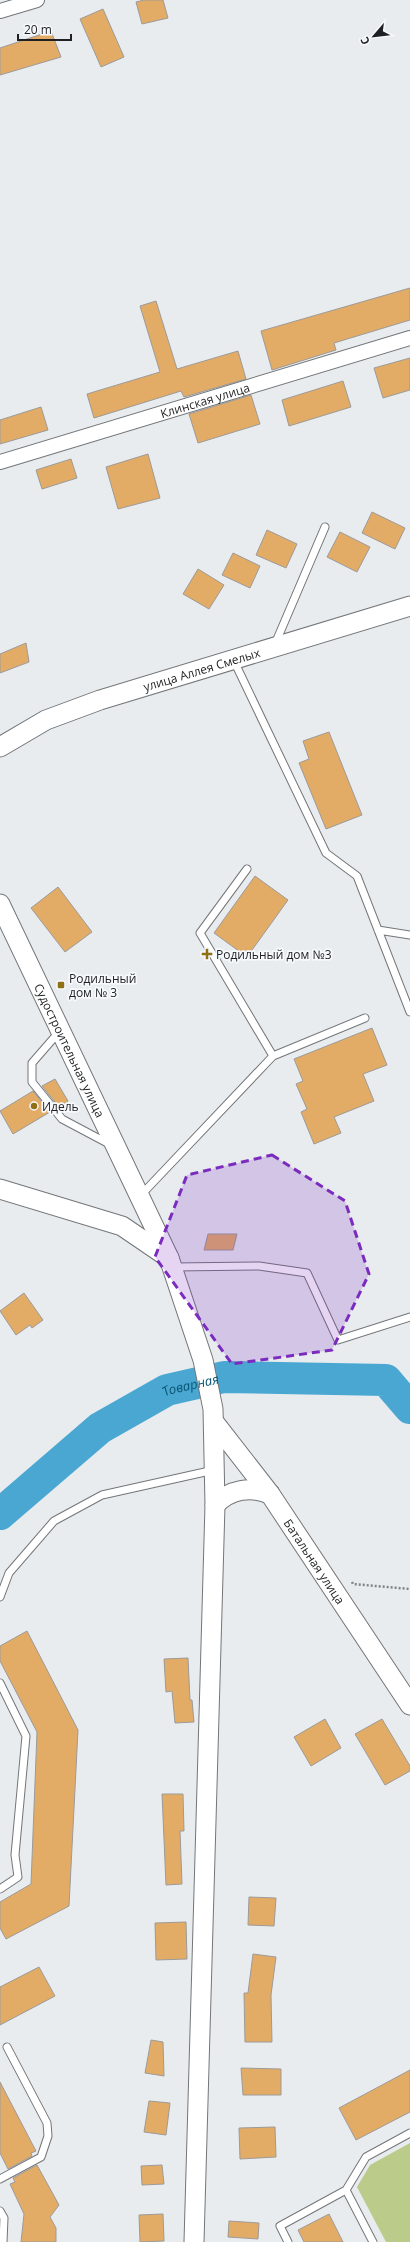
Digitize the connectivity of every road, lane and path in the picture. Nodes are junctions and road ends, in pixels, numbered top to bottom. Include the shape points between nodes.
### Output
1 (37, 0) edge
2 (0, 11) edge
3 (410, 338) edge
4 (0, 462) edge
5 (325, 527) dead end
6 (410, 606) edge
7 (274, 646) junction
8 (233, 659) junction
9 (0, 747) edge
10 (247, 870) dead end
11 (0, 904) edge
12 (378, 930) junction
13 (410, 935) edge
14 (410, 1012) edge
15 (365, 1018) dead end
16 (60, 1031) junction
17 (273, 1056) junction
18 (116, 1148) junction
19 (0, 1189) edge
20 (140, 1197) junction
21 (122, 1226) junction
22 (170, 1262) junction
23 (410, 1317) edge
24 (214, 1415) junction
25 (216, 1470) junction
26 (270, 1494) junction
27 (215, 1505) junction
28 (349, 1578) dead end
29 (410, 1588) edge
30 (0, 1597) edge
31 (0, 1683) edge
32 (410, 1705) edge
33 (0, 1889) edge
34 (7, 2047) dead end
35 (410, 2133) edge
36 (0, 2179) edge
37 (346, 2190) junction
38 (0, 2211) edge
39 (3, 2242) edge
40 (194, 2242) edge
41 (288, 2242) edge
42 (373, 2242) edge

1 - 2 street
3 - 4 street, Клинская улица
5 - 7 lane
6 - 7 main road, улица Аллея Смелых
7 - 8 main road, улица Аллея Смелых
8 - 9 main road, улица Аллея Смелых via 100,700 46,720
8 - 12 lane via 326,852 357,876
10 - 17 lane via 200,933
11 - 16 main road, Судостроительная улица
12 - 13 lane
12 - 14 lane
15 - 17 lane
16 - 18 main road, Судостроительная улица
16 - 18 lane via 32,1063 32,1082 62,1119
17 - 20 lane
18 - 20 main road, Судостроительная улица
19 - 21 main road
20 - 21 main road via 138,1214 132,1223
20 - 22 main road, Судостроительная улица
21 - 22 main road
22 - 23 lane via 259,1266 307,1273 338,1340
22 - 24 main road, Судостроительная улица via 203,1360
24 - 25 main road, Судостроительная улица
24 - 26 main road, Батальная улица
25 - 27 main road, Судостроительная улица
25 - 30 lane via 102,1495 54,1521 9,1573
26 - 27 main road via 258,1489 248,1489 226,1496
26 - 32 main road, Батальная улица
27 - 40 main road, Судостроительная улица
28 - 29 path via 354,1584
31 - 33 lane via 26,1736 15,1855 18,1876
34 - 36 lane via 47,2123 48,2136 41,2156
35 - 37 lane via 366,2157
37 - 41 lane via 280,2226
37 - 42 lane
38 - 39 lane via 4,2218

